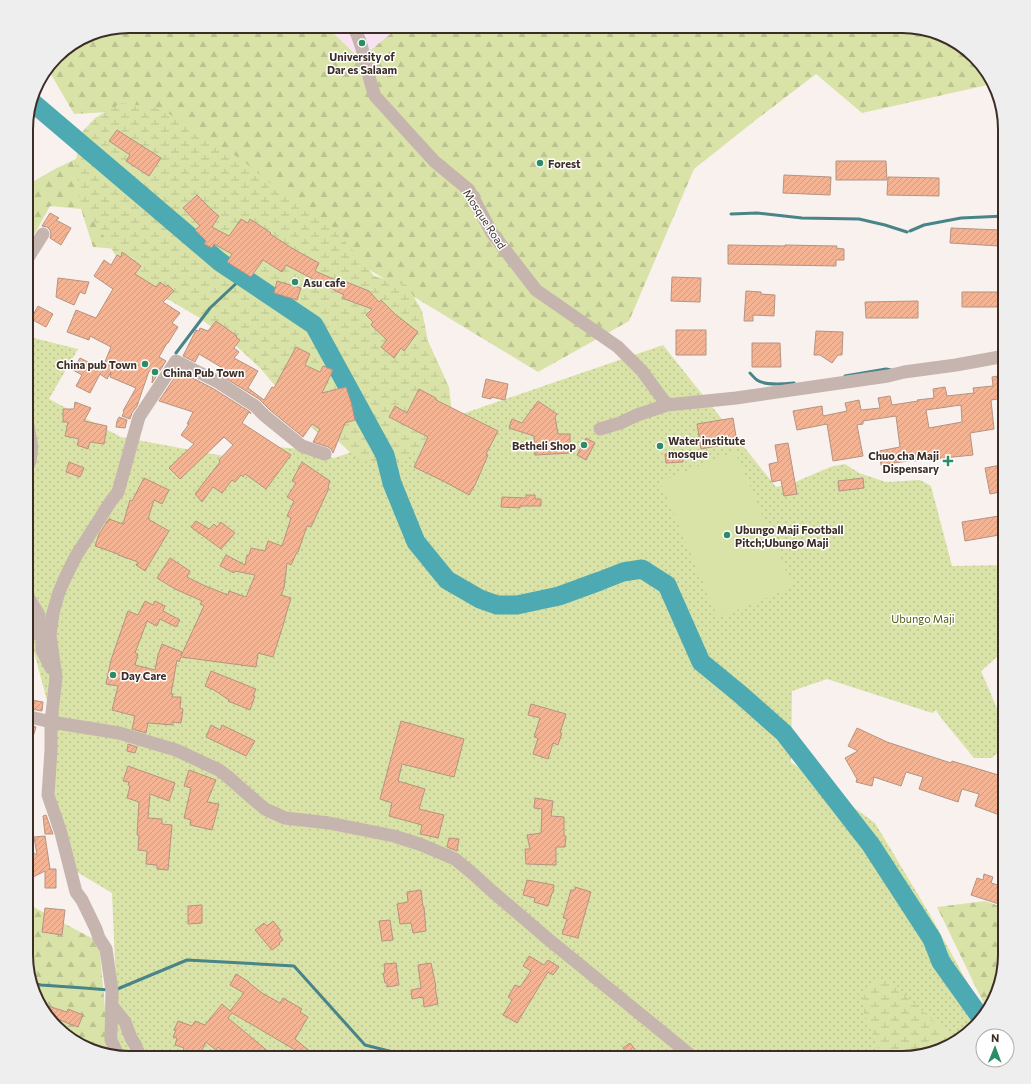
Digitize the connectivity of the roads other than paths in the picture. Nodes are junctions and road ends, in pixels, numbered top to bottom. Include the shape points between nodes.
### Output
1 (357, 33) edge
2 (43, 234) dead end
3 (33, 250) edge
4 (998, 357) edge
5 (667, 405) junction
6 (600, 429) dead end
7 (325, 454) dead end
8 (33, 605) edge
9 (42, 631) junction
10 (33, 635) edge
11 (56, 677) junction
12 (33, 718) edge
13 (51, 722) junction
14 (113, 1006) junction
15 (116, 1050) edge
16 (138, 1051) edge
17 (685, 1051) edge

1 - 5 street, Mosque Road via 374,96 434,162 469,190 492,233 536,290 618,347 642,370
2 - 3 street
4 - 5 street via 736,398
5 - 6 street
7 - 11 street via 302,446 255,406 218,382 176,361 139,417 118,492 84,543 59,592 50,635
8 - 9 street via 38,613
9 - 10 street
9 - 11 street via 42,650
11 - 13 street
12 - 13 street
13 - 14 street via 48,795 76,892 106,949
13 - 17 street via 119,733 184,753 219,770 265,809 285,818 329,823 394,836 455,859
14 - 15 street via 112,1040
14 - 16 street via 125,1022

